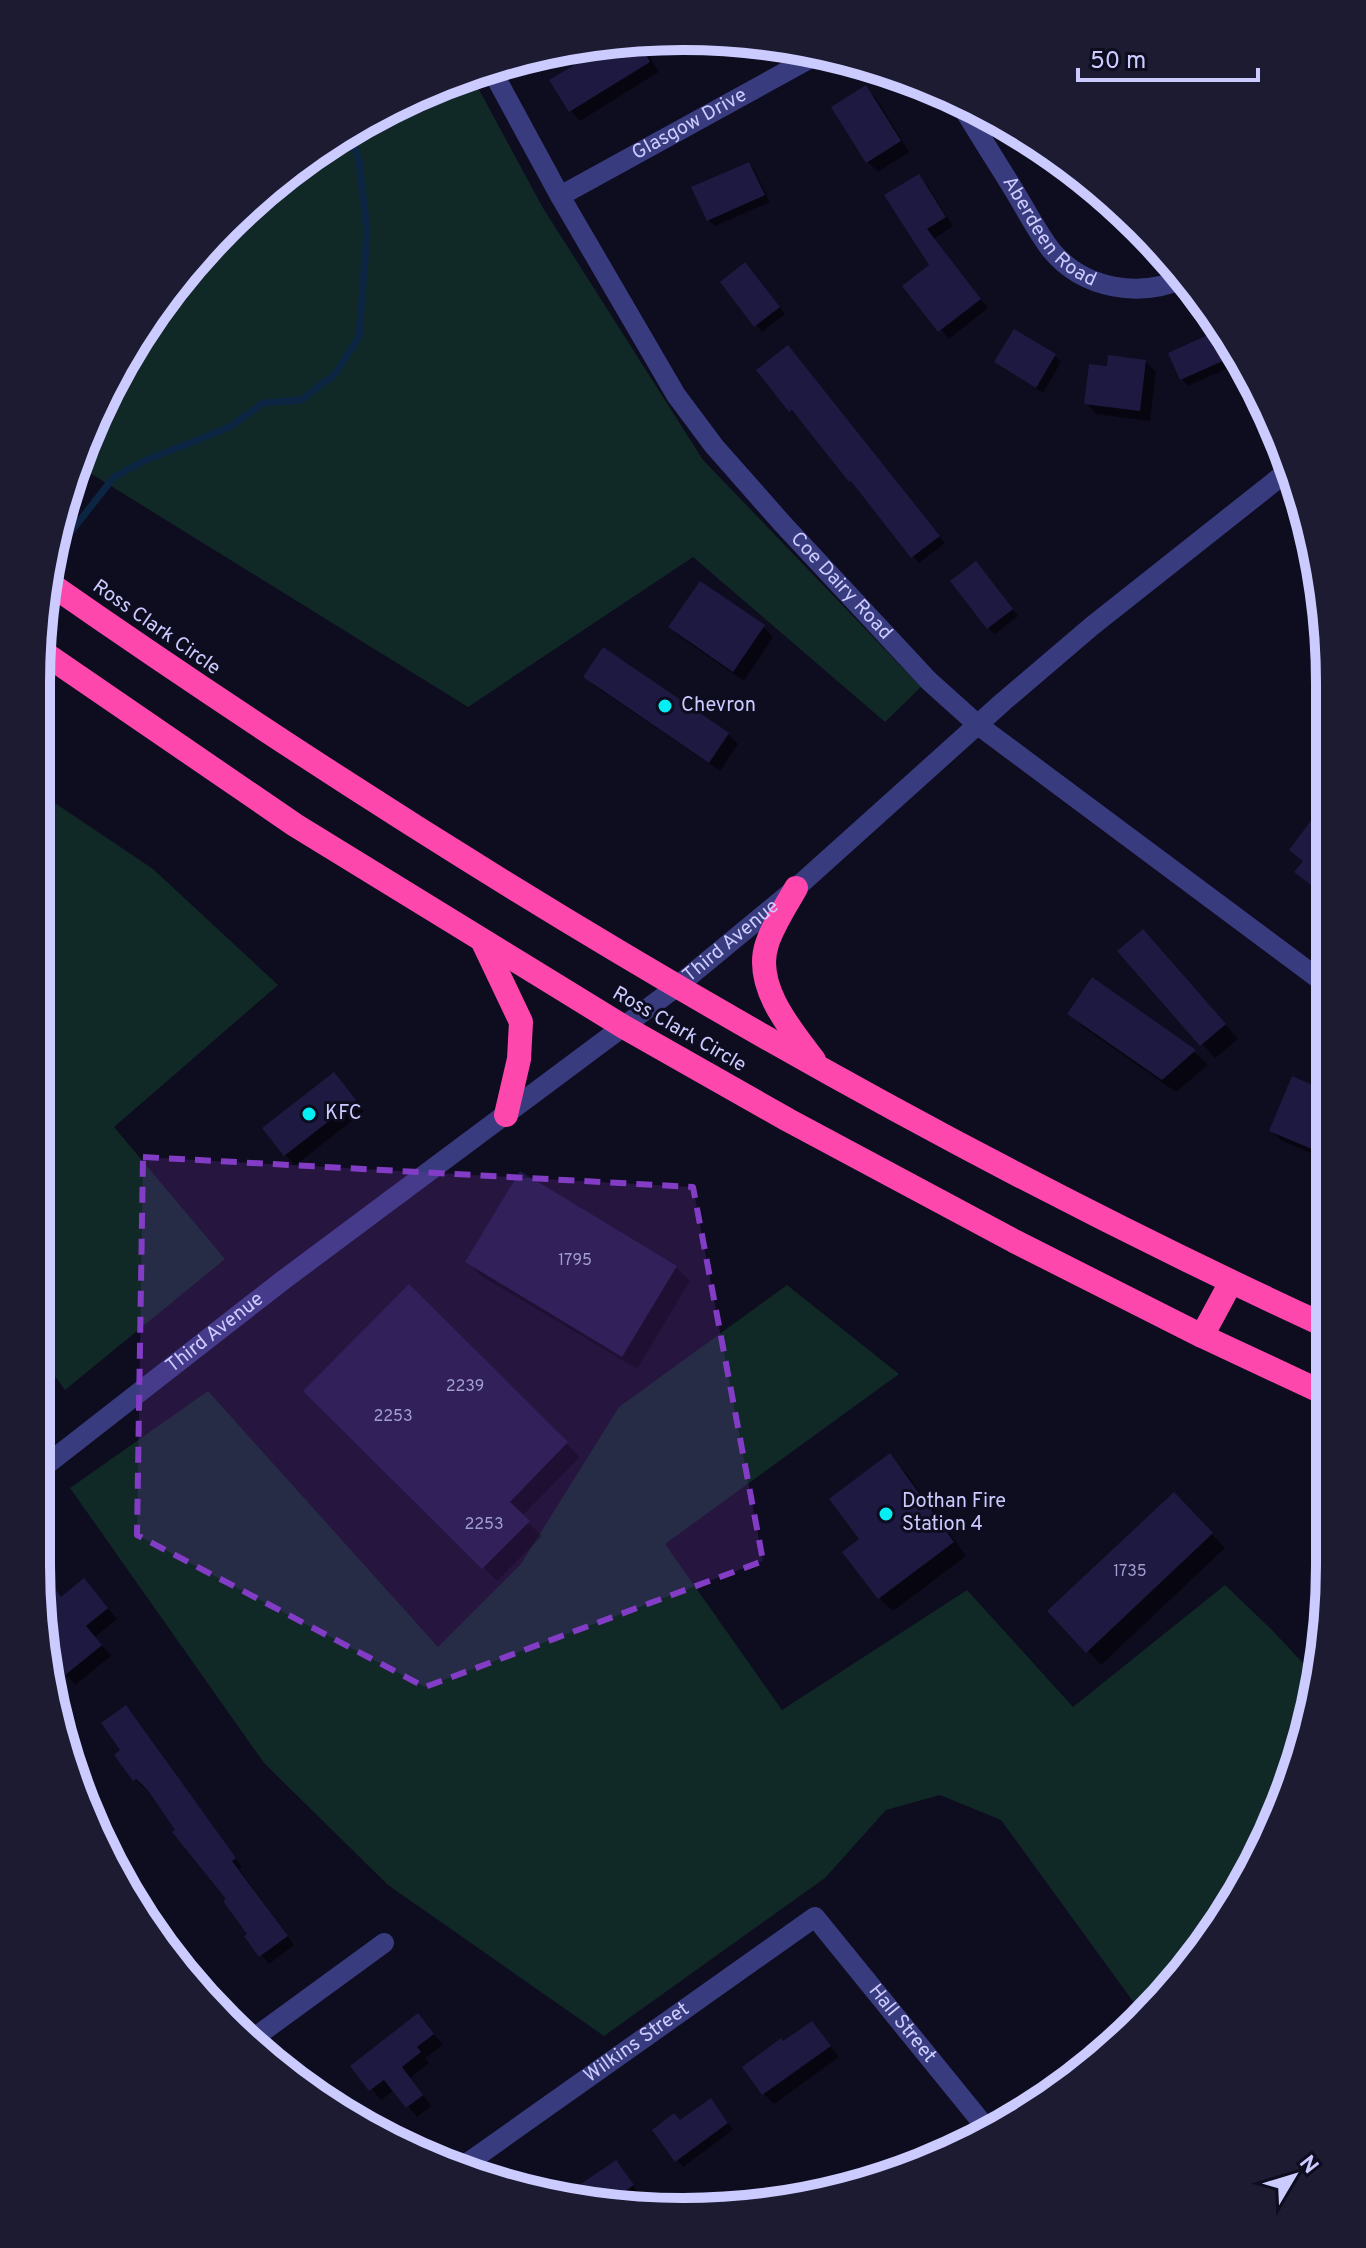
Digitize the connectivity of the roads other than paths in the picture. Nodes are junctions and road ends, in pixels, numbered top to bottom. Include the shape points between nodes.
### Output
1 (804, 62) edge
2 (496, 79) edge
3 (970, 119) edge
4 (560, 196) junction
5 (1172, 282) edge
6 (1281, 477) edge
7 (57, 589) edge
8 (51, 658) edge
9 (978, 725) junction
10 (796, 888) junction
11 (483, 942) junction
12 (1316, 977) edge
13 (675, 988) junction
14 (624, 1027) junction
15 (821, 1068) junction
16 (506, 1115) junction
17 (1231, 1282) junction
18 (1316, 1321) edge
19 (1202, 1336) junction
20 (1316, 1389) edge
21 (50, 1462) edge
22 (815, 1917) joint
23 (384, 1943) dead end
24 (259, 2034) edge
25 (982, 2123) edge
26 (471, 2161) edge

1 - 4 street, Glasgow Drive
2 - 4 street, Coe Dairy Road
3 - 5 street, Aberdeen Road via 1043,237 1066,264 1098,283 1125,289
4 - 9 street, Coe Dairy Road via 676,395 714,446 919,669
6 - 9 street, Third Avenue via 1092,626
7 - 13 highway, Ross Clark Circle via 337,778
8 - 11 highway, Ross Clark Circle via 295,825
9 - 10 street, Third Avenue
9 - 12 street, Coe Dairy Road
10 - 13 street, Third Avenue
10 - 15 highway via 766,946 766,982 783,1020
11 - 14 highway, Ross Clark Circle
11 - 16 highway via 521,1022
13 - 14 street, Third Avenue
13 - 15 highway, Ross Clark Circle
14 - 16 street, Third Avenue
14 - 19 highway, Ross Clark Circle via 987,1227
15 - 17 highway, Ross Clark Circle via 1042,1188
16 - 21 street, Third Avenue
17 - 18 highway, Ross Clark Circle
17 - 19 highway
19 - 20 highway, Ross Clark Circle
22 - 25 street, Hall Street
22 - 26 street, Wilkins Street
23 - 24 street

